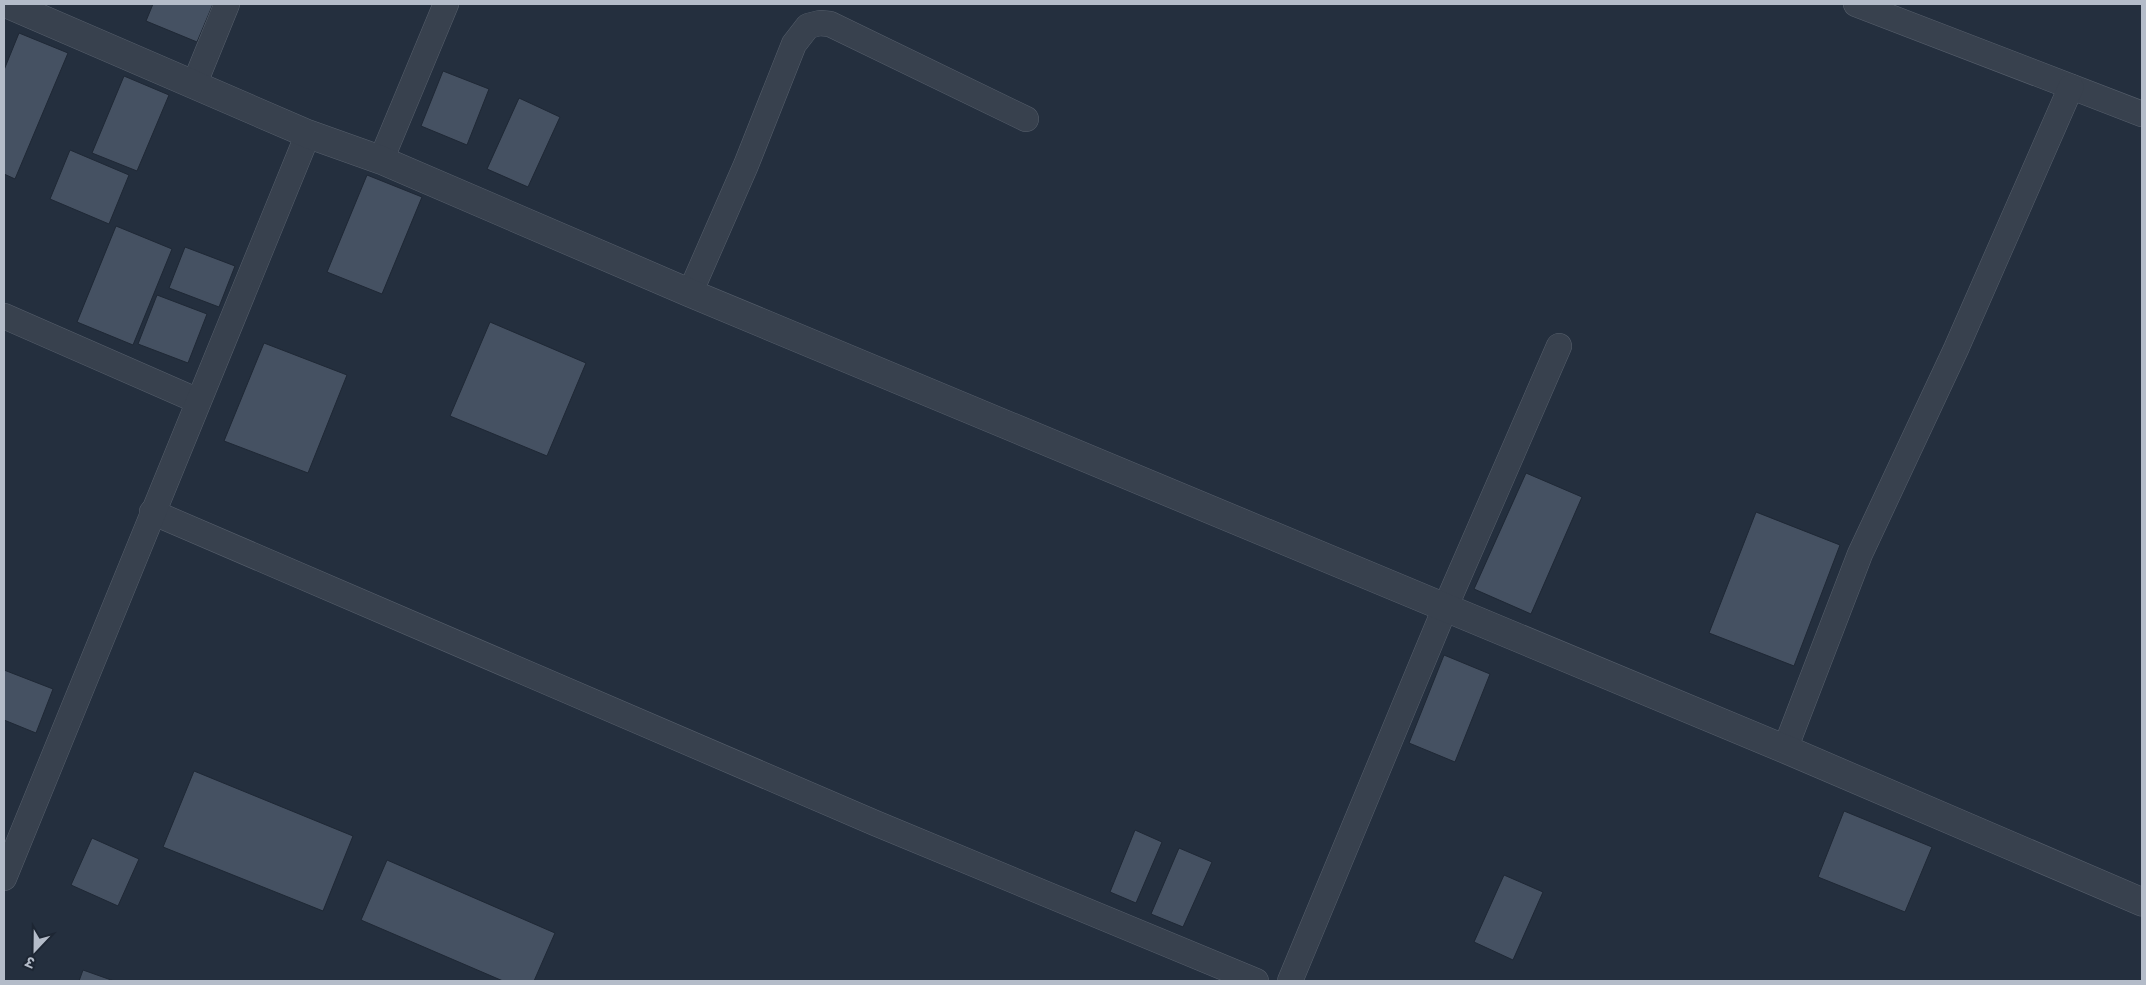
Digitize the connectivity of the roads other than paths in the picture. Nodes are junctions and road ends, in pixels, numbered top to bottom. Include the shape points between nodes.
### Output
1 (7, 4) edge
2 (227, 4) edge
3 (446, 4) edge
4 (1856, 4) edge
5 (194, 85) junction
6 (2071, 87) junction
7 (2141, 109) edge
8 (1026, 119) dead end
9 (308, 134) junction
10 (381, 160) junction
11 (690, 293) junction
12 (4, 316) edge
13 (1559, 346) dead end
14 (198, 401) junction
15 (152, 512) junction
16 (1445, 608) junction
17 (1784, 749) junction
18 (4, 878) edge
19 (2142, 902) edge
20 (1256, 981) edge
21 (1290, 981) edge

1 - 5 street
2 - 5 street
3 - 10 street
4 - 6 street
5 - 9 street
6 - 7 street
6 - 17 street via 1956,349 1860,554
8 - 11 street via 830,24 808,26 794,44
9 - 10 street
9 - 14 street
10 - 11 street
11 - 16 street
12 - 14 street
13 - 16 street
14 - 15 street
15 - 18 street
15 - 20 street via 884,827
16 - 17 street
16 - 21 street
17 - 19 street

